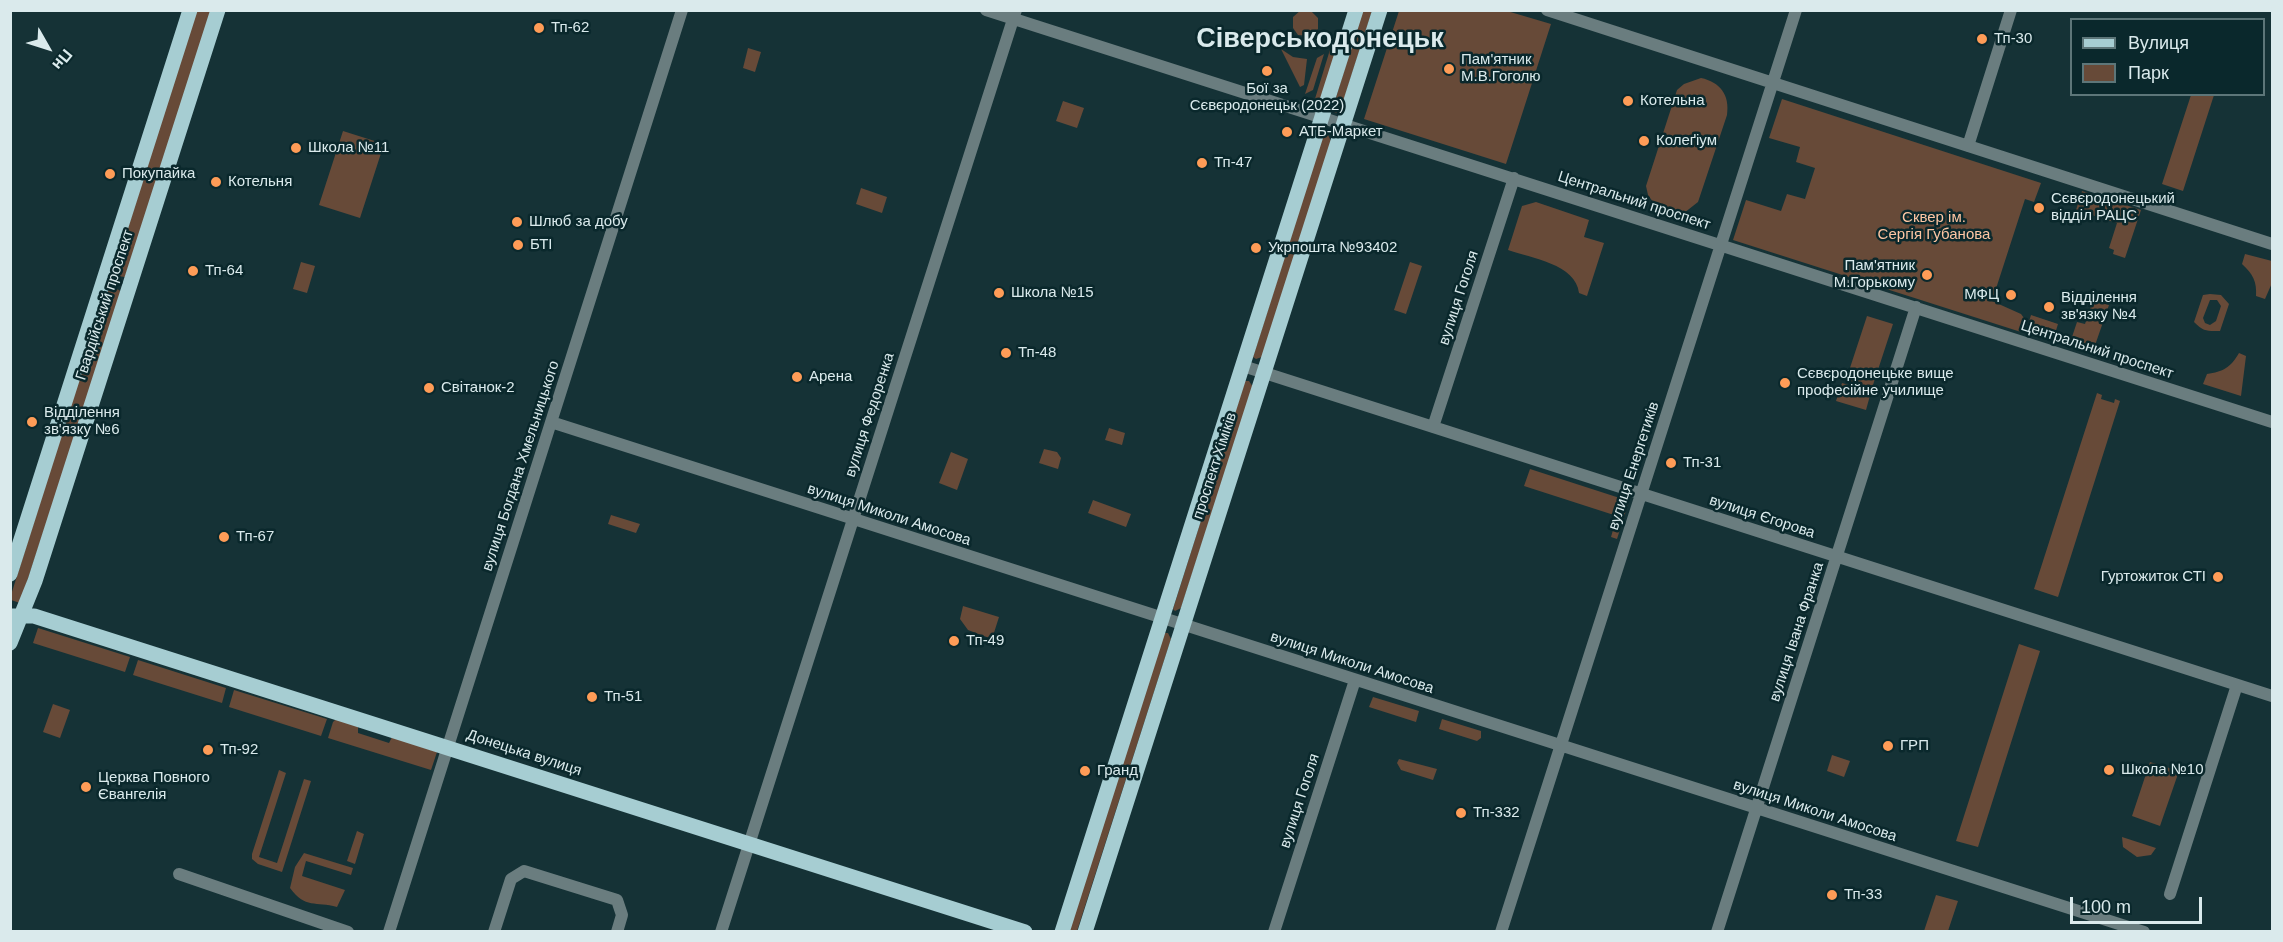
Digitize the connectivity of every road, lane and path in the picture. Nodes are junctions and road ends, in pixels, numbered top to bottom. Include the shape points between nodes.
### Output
1 (190, 10) edge
2 (218, 10) edge
3 (682, 10) edge
4 (986, 10) edge
5 (1356, 10) edge
6 (1380, 10) edge
7 (1547, 10) edge
8 (1796, 10) edge
9 (2012, 10) edge
10 (1567, 14) edge
11 (1014, 15) edge
12 (1772, 83) junction
13 (1322, 117) junction
14 (1343, 124) junction
15 (1968, 146) junction
16 (1514, 178) junction
17 (2272, 244) edge
18 (1721, 245) junction
19 (105, 277) junction
20 (130, 285) junction
21 (1916, 308) junction
22 (1243, 366) junction
23 (1264, 373) junction
24 (551, 422) junction
25 (2272, 422) edge
26 (1433, 427) junction
27 (1641, 494) junction
28 (852, 519) junction
29 (1837, 557) junction
30 (10, 574) edge
31 (17, 616) edge
32 (1162, 618) junction
33 (1183, 625) junction
34 (10, 643) edge
35 (1355, 680) junction
36 (2236, 685) junction
37 (2272, 696) edge
38 (1560, 746) junction
39 (447, 747) junction
40 (1757, 808) junction
41 (748, 843) junction
42 (179, 874) dead end
43 (2170, 894) dead end
44 (348, 932) edge
45 (389, 932) edge
46 (494, 932) edge
47 (617, 932) edge
48 (721, 932) edge
49 (1025, 932) edge
50 (1062, 932) edge
51 (1085, 932) edge
52 (1274, 932) edge
53 (1501, 932) edge
54 (1717, 932) edge
55 (2144, 932) edge

1 - 19 main road, Гвардійський проспект
2 - 20 main road, Гвардійський проспект
3 - 24 street, вулиця Богдана Хмельницького
4 - 11 street, Центральний проспект
5 - 13 main road, проспект Хіміків
6 - 14 main road, проспект Хіміків
7 - 10 street
8 - 12 street, вулиця Енергетиків
9 - 15 street
10 - 12 street
11 - 13 street, Центральний проспект
11 - 28 street, вулиця Федоренка
12 - 15 street
12 - 18 street, вулиця Енергетиків
13 - 14 street, Центральний проспект
13 - 22 main road, проспект Хіміків
14 - 16 street, Центральний проспект
14 - 23 main road, проспект Хіміків
15 - 17 street
16 - 18 street, Центральний проспект
16 - 26 street, вулиця Гоголя
18 - 21 street, Центральний проспект
18 - 27 street, вулиця Енергетиків
19 - 20 main road
19 - 30 main road, Гвардійський проспект
20 - 31 main road, Гвардійський проспект
21 - 25 street, Центральний проспект
21 - 29 street, вулиця Івана Франка
22 - 23 street, вулиця Єгорова
22 - 32 main road, проспект Хіміків
23 - 26 street, вулиця Єгорова
23 - 33 main road, проспект Хіміків
24 - 28 street, вулиця Миколи Амосова
24 - 39 street, вулиця Богдана Хмельницького
26 - 27 street, вулиця Єгорова
27 - 29 street, вулиця Єгорова
27 - 38 street, вулиця Енергетиків
28 - 32 street, вулиця Миколи Амосова
28 - 41 street, вулиця Федоренка
29 - 36 street, вулиця Єгорова
29 - 40 street, вулиця Івана Франка
31 - 34 main road, Гвардійський проспект
31 - 39 main road, Донецька вулиця via 34,616
32 - 33 street, вулиця Миколи Амосова
32 - 50 main road, проспект Хіміків
33 - 35 street, вулиця Миколи Амосова
33 - 51 main road, проспект Хіміків
35 - 38 street, вулиця Миколи Амосова
35 - 52 street, вулиця Гоголя
36 - 37 street, вулиця Єгорова
36 - 43 street
38 - 40 street, вулиця Миколи Амосова
38 - 53 street, вулиця Енергетиків
39 - 41 main road, Донецька вулиця
39 - 45 street, вулиця Богдана Хмельницького
40 - 54 street, вулиця Івана Франка
40 - 55 street, вулиця Миколи Амосова
41 - 48 street, вулиця Федоренка
41 - 49 main road, Донецька вулиця
42 - 44 street
46 - 47 street via 511,879 525,871 617,900 622,915

